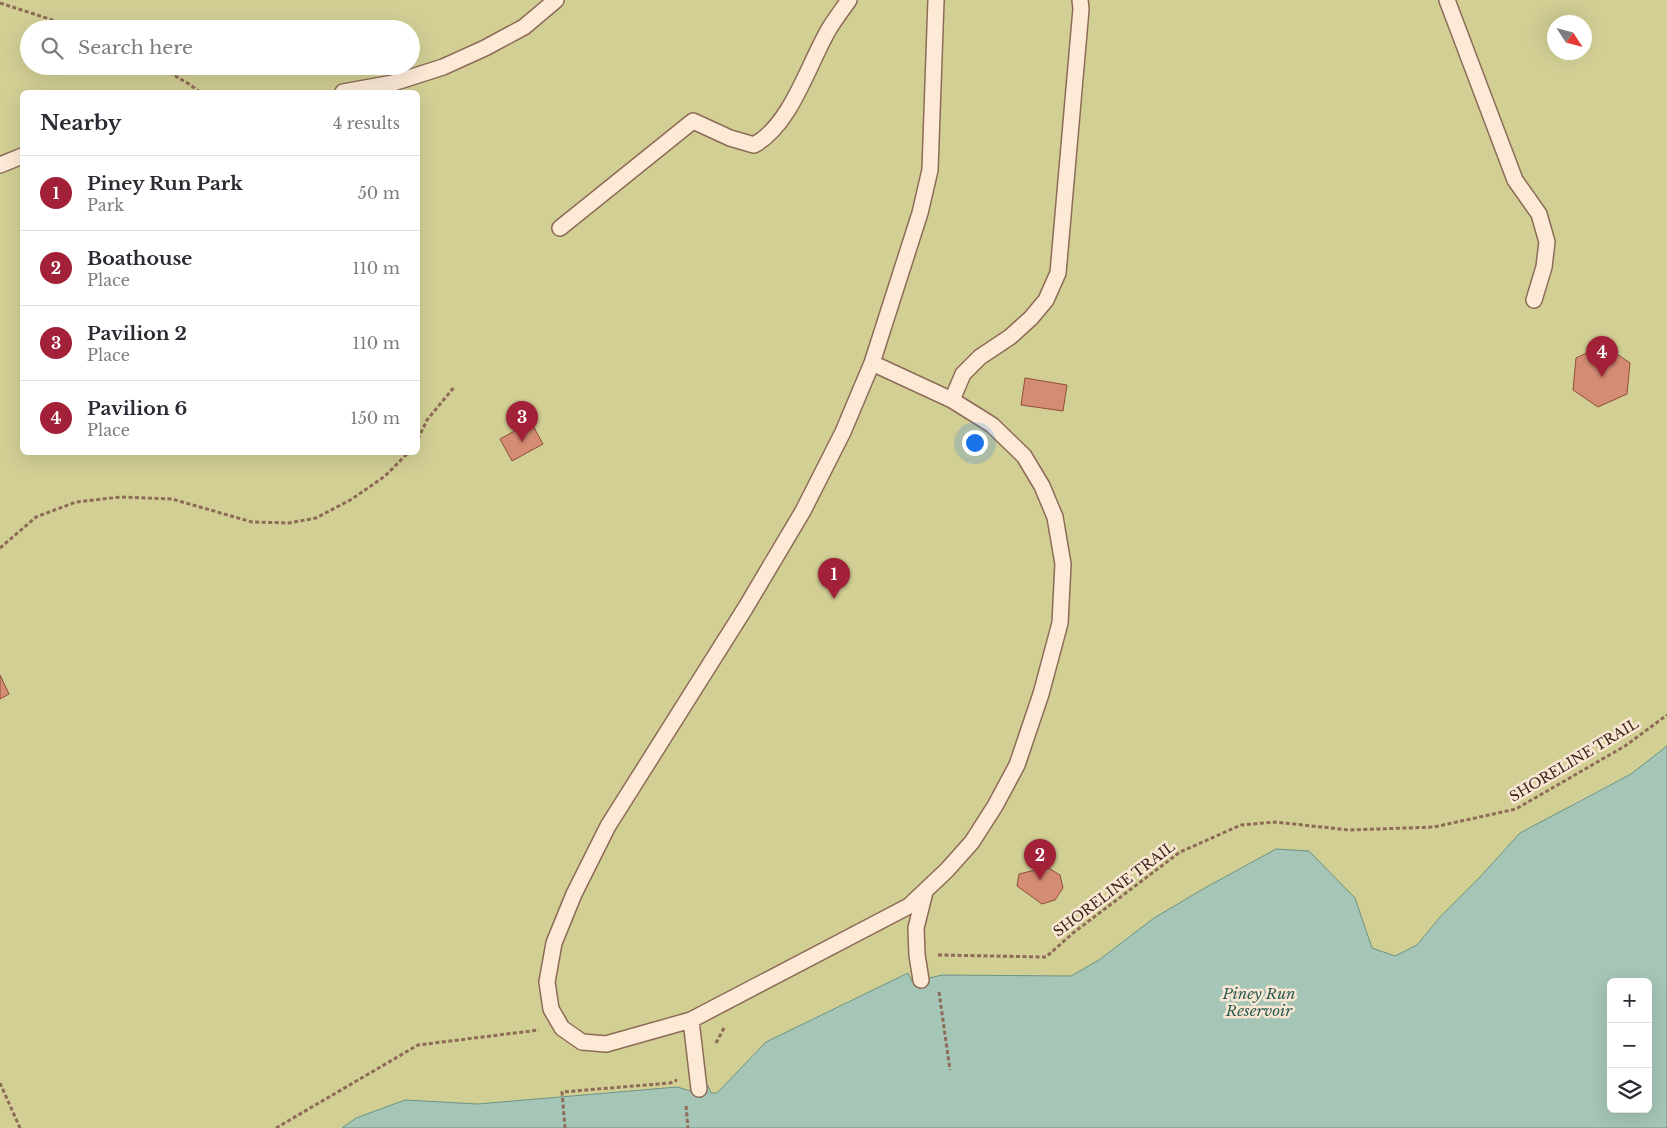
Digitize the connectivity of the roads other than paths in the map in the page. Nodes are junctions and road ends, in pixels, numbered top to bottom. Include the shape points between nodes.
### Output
1 (556, 0) edge
2 (848, 0) edge
3 (936, 0) edge
4 (1080, 0) edge
5 (1447, 0) edge
6 (420, 74) edge
7 (418, 75) edge
8 (354, 90) edge
9 (20, 157) edge
10 (0, 165) edge
11 (560, 228) dead end
12 (1534, 300) dead end
13 (872, 363) junction
14 (952, 400) junction
15 (925, 892) junction
16 (922, 980) dead end
17 (691, 1020) junction
18 (698, 1082) road end

1 - 6 lane via 524,27 485,48
2 - 11 lane via 829,29 789,108 763,140 754,145 730,138 693,120
3 - 13 lane via 930,170 920,213
4 - 14 lane via 1058,273 1046,300 1031,318 963,374
5 - 12 lane via 1515,180 1539,214 1548,242
7 - 8 lane
9 - 10 lane
13 - 14 lane
13 - 17 lane via 843,432 803,511 746,608 608,826 554,943 547,982 551,1009 562,1028 582,1042 606,1044
14 - 15 lane via 992,425 1024,456 1042,486 1055,518 1063,564 1060,623 1017,765 972,842
15 - 16 lane via 916,928
15 - 17 lane via 910,906
17 - 18 lane

